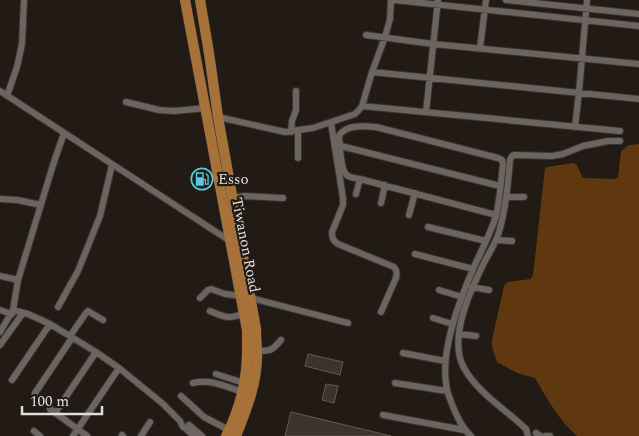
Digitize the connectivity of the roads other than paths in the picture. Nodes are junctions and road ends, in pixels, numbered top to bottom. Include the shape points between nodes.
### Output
1 (24, 0) edge
2 (185, 0) edge
3 (194, 0) edge
4 (200, 0) edge
5 (392, 0) edge
6 (486, 0) edge
7 (506, 0) edge
8 (587, 0) edge
9 (438, 2) edge
10 (536, 3) junction
11 (586, 9) junction
12 (485, 10) junction
13 (639, 14) edge
14 (534, 15) junction
15 (585, 21) junction
16 (639, 26) edge
17 (366, 35) dead end
18 (385, 37) junction
19 (433, 44) junction
20 (480, 48) junction
21 (582, 58) junction
22 (639, 64) edge
23 (372, 72) junction
24 (429, 77) junction
25 (0, 91) edge
26 (296, 91) dead end
27 (579, 92) junction
28 (7, 96) junction
29 (639, 99) edge
30 (126, 102) dead end
31 (362, 106) junction
32 (206, 108) junction
33 (426, 112) junction
34 (218, 117) junction
35 (331, 123) junction
36 (575, 127) junction
37 (294, 131) junction
38 (620, 131) dead end
39 (64, 133) junction
40 (620, 141) dead end
41 (341, 146) junction
42 (298, 158) dead end
43 (112, 165) junction
44 (360, 178) junction
45 (385, 185) junction
46 (500, 186) junction
47 (415, 193) junction
48 (356, 194) dead end
49 (507, 197) junction
50 (524, 197) dead end
51 (233, 198) junction
52 (283, 198) dead end
53 (0, 200) edge
54 (381, 203) dead end
55 (41, 205) junction
56 (410, 215) dead end
57 (496, 215) junction
58 (428, 227) dead end
59 (496, 240) junction
60 (230, 241) junction
61 (512, 241) dead end
62 (486, 242) junction
63 (415, 254) dead end
64 (473, 269) junction
65 (0, 276) edge
66 (18, 280) junction
67 (472, 288) junction
68 (439, 290) dead end
69 (488, 290) dead end
70 (246, 297) junction
71 (462, 297) junction
72 (200, 298) dead end
73 (58, 306) dead end
74 (0, 310) edge
75 (210, 311) dead end
76 (13, 312) junction
77 (381, 312) dead end
78 (23, 313) junction
79 (244, 313) junction
80 (433, 318) dead end
81 (103, 320) dead end
82 (348, 323) dead end
83 (50, 324) junction
84 (452, 324) junction
85 (0, 332) edge
86 (459, 334) junction
87 (476, 336) dead end
88 (71, 337) junction
89 (281, 340) dead end
90 (0, 345) edge
91 (257, 351) junction
92 (96, 352) junction
93 (404, 353) dead end
94 (445, 361) junction
95 (119, 368) junction
96 (216, 374) dead end
97 (12, 380) dead end
98 (395, 383) dead end
99 (193, 384) dead end
100 (243, 387) junction
101 (447, 391) junction
102 (35, 393) dead end
103 (181, 396) dead end
104 (383, 415) dead end
105 (150, 422) dead end
106 (78, 429) junction
107 (464, 430) junction
108 (34, 431) dead end
109 (532, 433) edge
110 (231, 434) edge
111 (198, 435) edge
112 (40, 436) edge
113 (73, 436) edge
114 (87, 436) edge
115 (141, 436) edge
116 (471, 436) edge
117 (546, 436) edge
118 (550, 436) edge

1 - 28 street via 20,51
2 - 32 main road, Tiwanon Road
3 - 34 main road
4 - 34 main road, Tiwanon Road
5 - 9 street
5 - 18 street
6 - 12 street
7 - 10 street
8 - 11 street
9 - 12 street
9 - 19 street
10 - 11 street
10 - 14 street
11 - 13 street
11 - 15 street
12 - 14 street
12 - 20 street
14 - 15 street
15 - 16 street
15 - 21 street
17 - 18 street
18 - 19 street
18 - 23 street
19 - 20 street
19 - 24 street
20 - 21 street
21 - 22 street
21 - 27 street
23 - 24 street
23 - 31 street
24 - 27 street
24 - 33 street
25 - 28 street
26 - 37 street
27 - 29 street
27 - 36 street
28 - 39 street
30 - 32 street via 159,110
31 - 33 street
31 - 35 street via 355,114
32 - 60 main road, Tiwanon Road
33 - 36 street
34 - 37 street via 278,132
34 - 51 main road, Tiwanon Road
35 - 37 street
35 - 77 street via 343,198 332,237 338,244 396,270 396,278
36 - 38 street
37 - 42 street
39 - 43 street
39 - 55 street
40 - 49 street via 583,146 558,156 514,155 510,160
41 - 44 street via 345,174
41 - 46 street
41 - 46 street via 343,130 376,127 498,158 504,164
43 - 60 street
43 - 73 street via 100,216 78,271
44 - 45 street
44 - 48 street
45 - 47 street
45 - 54 street
46 - 57 street
47 - 56 street
47 - 57 street
49 - 50 street
49 - 59 street
51 - 52 street
51 - 70 main road, Tiwanon Road
53 - 55 street
55 - 66 street
57 - 62 street
58 - 62 street
59 - 61 street
59 - 67 street
60 - 70 main road, Tiwanon Road
62 - 64 street
63 - 64 street
64 - 71 street
65 - 66 street
66 - 76 street
67 - 69 street
67 - 86 street
68 - 71 street
70 - 72 street via 211,289
70 - 79 main road, Tiwanon Road
70 - 82 street
70 - 91 main road, Tiwanon Road via 256,329
71 - 84 street
74 - 76 street
75 - 79 street via 230,318
76 - 78 street
76 - 85 street
78 - 83 street
78 - 90 street
79 - 100 main road, Tiwanon Road via 247,358
80 - 84 street
81 - 88 street via 88,311
83 - 88 street
83 - 97 street
84 - 94 street
86 - 87 street
86 - 109 street via 458,350 464,369 479,389
88 - 92 street
88 - 102 street
89 - 91 street via 269,351
91 - 110 main road, Tiwanon Road via 255,378 247,407
92 - 95 street
92 - 106 street via 53,411
93 - 94 street
94 - 101 street
95 - 106 street
95 - 111 street
96 - 100 street
98 - 101 street
99 - 100 street
100 - 110 main road, Tiwanon Road
101 - 107 street
103 - 110 street
104 - 107 street
105 - 115 street
106 - 113 street
106 - 114 street
107 - 116 street
108 - 112 street
117 - 118 street

